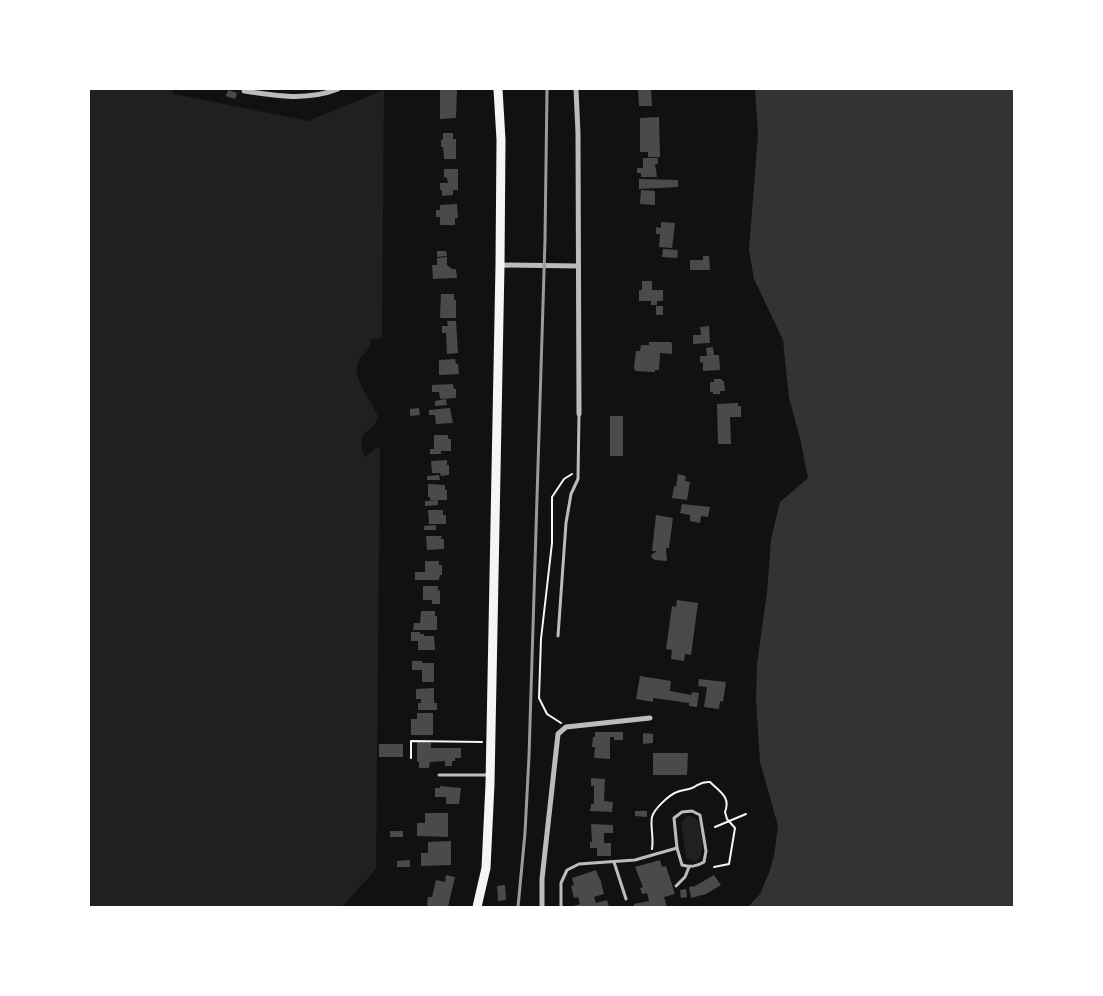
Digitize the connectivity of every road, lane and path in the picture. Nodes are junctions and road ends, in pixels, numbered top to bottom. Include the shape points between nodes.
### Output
1 (338, 89) edge
2 (498, 89) edge
3 (576, 89) edge
4 (244, 91) dead end
5 (328, 91) edge
6 (500, 265) junction
7 (577, 266) junction
8 (579, 414) joint
9 (578, 470) junction
10 (558, 636) dead end
11 (650, 718) dead end
12 (566, 727) junction
13 (482, 742) dead end
14 (411, 758) dead end
15 (439, 775) dead end
16 (490, 775) junction
17 (746, 814) dead end
18 (715, 827) dead end
19 (677, 848) junction
20 (614, 862) junction
21 (689, 867) junction
22 (676, 886) dead end
23 (626, 899) dead end
24 (477, 907) edge
25 (542, 907) edge
26 (561, 907) edge

1 - 5 street
2 - 6 main road
3 - 7 street
4 - 5 street via 287,97
6 - 7 street
6 - 16 main road
7 - 8 street
8 - 9 lane
9 - 10 lane via 566,523
9 - 12 path via 564,479 552,496 552,543 540,639 539,698 546,714
11 - 12 street
12 - 25 street via 558,734 542,879
13 - 14 path via 411,741
15 - 16 lane
16 - 24 main road via 486,868
17 - 18 path
19 - 20 lane via 636,860
19 - 21 lane via 682,865
19 - 21 lane via 674,818 682,812 692,811 700,815 706,850 704,862
20 - 23 lane
20 - 26 lane via 579,864 567,870 561,883
21 - 22 lane

